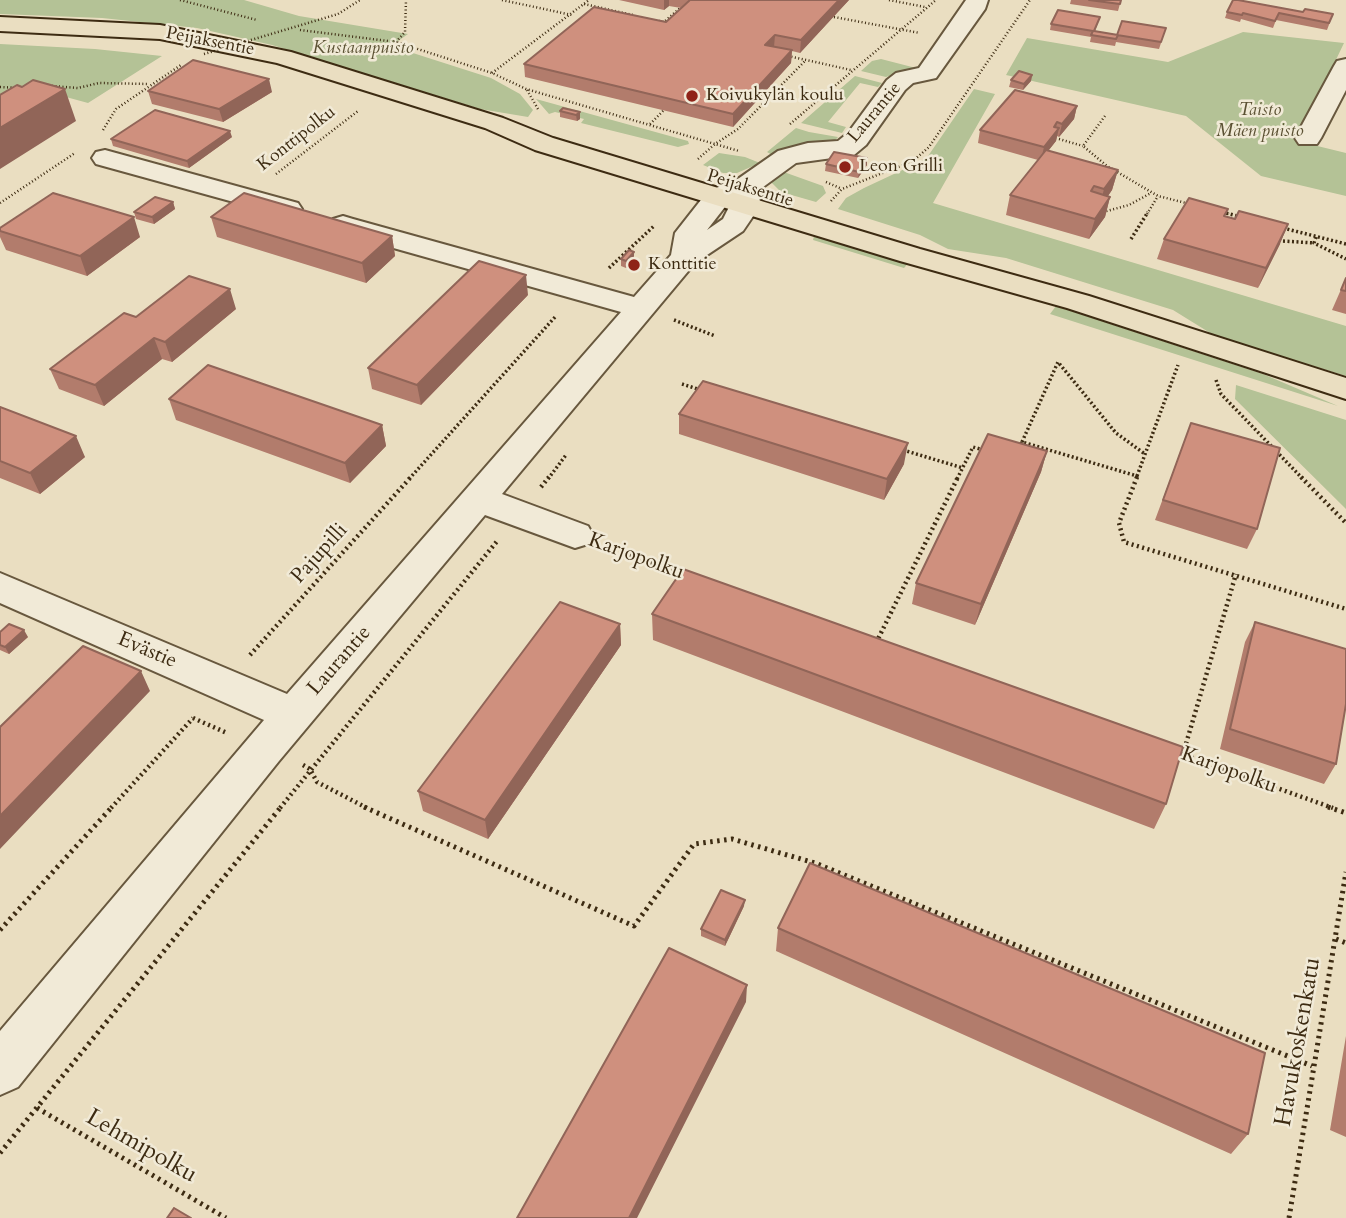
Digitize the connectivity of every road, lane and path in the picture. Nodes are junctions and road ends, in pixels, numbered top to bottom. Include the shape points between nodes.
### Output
1 (180, 0) edge
2 (360, 0) edge
3 (406, 0) edge
4 (502, 0) edge
5 (589, 0) edge
6 (888, 0) edge
7 (936, 0) edge
8 (977, 0) edge
9 (1030, 0) edge
10 (584, 4) junction
11 (926, 7) junction
12 (680, 8) edge
13 (572, 15) junction
14 (637, 16) edge
15 (834, 17) edge
16 (651, 19) edge
17 (258, 20) dead end
18 (0, 24) edge
19 (282, 26) dead end
20 (900, 30) junction
21 (951, 40) junction
22 (396, 42) junction
23 (204, 54) dead end
24 (782, 55) edge
25 (806, 60) junction
26 (1346, 66) edge
27 (852, 71) junction
28 (492, 73) junction
29 (149, 84) dead end
30 (0, 87) edge
31 (29, 87) edge
32 (46, 87) edge
33 (526, 89) junction
34 (367, 104) dead end
35 (664, 110) edge
36 (541, 115) dead end
37 (1105, 116) dead end
38 (494, 123) junction
39 (649, 125) junction
40 (1308, 138) dead end
41 (1059, 139) edge
42 (715, 144) junction
43 (1083, 146) junction
44 (687, 155) dead end
45 (105, 158) dead end
46 (766, 160) junction
47 (1152, 192) junction
48 (1158, 196) junction
49 (246, 197) junction
50 (718, 197) junction
51 (746, 197) junction
52 (1198, 206) edge
53 (1211, 210) edge
54 (1103, 212) edge
55 (1250, 220) edge
56 (656, 225) dead end
57 (1277, 226) edge
58 (1316, 237) junction
59 (1131, 239) dead end
60 (1283, 241) edge
61 (1314, 243) junction
62 (1346, 244) edge
63 (685, 257) junction
64 (1346, 259) edge
65 (579, 291) junction
66 (681, 310) dead end
67 (660, 319) junction
68 (715, 337) dead end
69 (1180, 361) dead end
70 (1214, 372) dead end
71 (682, 384) dead end
72 (1346, 390) edge
73 (708, 392) edge
74 (1022, 442) junction
75 (896, 448) edge
76 (569, 452) dead end
77 (994, 453) edge
78 (1145, 454) junction
79 (1015, 458) edge
80 (963, 468) junction
81 (1138, 476) junction
82 (480, 499) junction
83 (520, 514) junction
84 (1346, 523) edge
85 (575, 535) joint
86 (685, 575) edge
87 (1236, 575) junction
88 (0, 587) edge
89 (1346, 609) edge
90 (863, 639) edge
91 (876, 643) junction
92 (889, 648) edge
93 (224, 685) junction
94 (294, 715) junction
95 (1171, 750) edge
96 (1183, 754) junction
97 (310, 769) junction
98 (1346, 813) edge
99 (1346, 872) edge
100 (0, 930) edge
101 (1336, 939) junction
102 (1346, 943) edge
103 (1312, 1066) junction
104 (0, 1070) edge
105 (37, 1108) junction
106 (0, 1153) edge
107 (226, 1218) edge
108 (1289, 1218) edge

1 - 17 path
2 - 23 path, bridge via 338,14
3 - 22 path via 405,32
4 - 13 path
5 - 10 path
6 - 11 path
7 - 11 path
8 - 21 street, Laurantie
9 - 46 path via 929,147 914,161 842,189
10 - 13 path
10 - 14 path
11 - 20 path
12 - 16 path via 664,22
13 - 28 path
15 - 20 path
18 - 38 main road, Peijaksentie via 76,26 204,39 282,57
19 - 22 path
20 - 21 path
20 - 27 path
21 - 46 street, Laurantie via 927,73 896,85 845,149
22 - 28 path
24 - 25 path
25 - 27 path
25 - 42 path via 738,129
26 - 40 street
27 - 46 path
28 - 33 path
29 - 32 path
30 - 31 path
33 - 36 path
33 - 39 path
34 - 49 path, Konttipolku
35 - 39 path
37 - 43 path
38 - 50 main road, Peijaksentie via 544,144
38 - 51 main road, Peijaksentie via 555,134
39 - 42 path
41 - 43 path
42 - 44 path via 698,159
42 - 46 path
43 - 47 path
45 - 49 street
46 - 51 street, Laurantie
47 - 48 path
47 - 54 path
48 - 52 path
48 - 59 path
49 - 65 street
50 - 51 main road, Peijaksentie
50 - 63 street, Laurantie via 689,233
51 - 63 street, Laurantie via 733,225
51 - 72 main road, Peijaksentie via 910,256 1000,278
53 - 55 path
56 - 65 path, Pajupilli
57 - 58 path
58 - 61 path
58 - 62 path
60 - 61 path
61 - 64 path
63 - 67 street, Laurantie
65 - 67 street
65 - 93 path, Pajupilli
66 - 67 path
67 - 68 path
67 - 82 street, Laurantie
69 - 78 path
70 - 84 path via 1221,394
71 - 73 path
74 - 78 path via 1058,362 1116,433
74 - 79 path
74 - 81 path
75 - 80 path
76 - 83 path
77 - 80 path via 973,447
78 - 81 path
80 - 91 path
81 - 87 path via 1119,523 1124,542
82 - 83 street, Karjopolku
82 - 94 street, Laurantie
83 - 85 street, Karjopolku
83 - 97 path
85 - 86 path, Karjopolku
87 - 89 path
87 - 96 path
88 - 93 street, Evästie
90 - 91 path
91 - 92 path
93 - 94 street, Evästie
93 - 100 path, Pajupilli
94 - 104 street, Laurantie
95 - 96 path, Karjopolku
96 - 98 path, Karjopolku
97 - 103 path via 317,782 372,811 634,926 694,844 733,839 815,863
97 - 105 path
99 - 101 path, Havukoskenkatu
101 - 102 path
101 - 103 path, Havukoskenkatu
103 - 108 path, Havukoskenkatu
105 - 106 path
105 - 107 path, Lehmipolku

